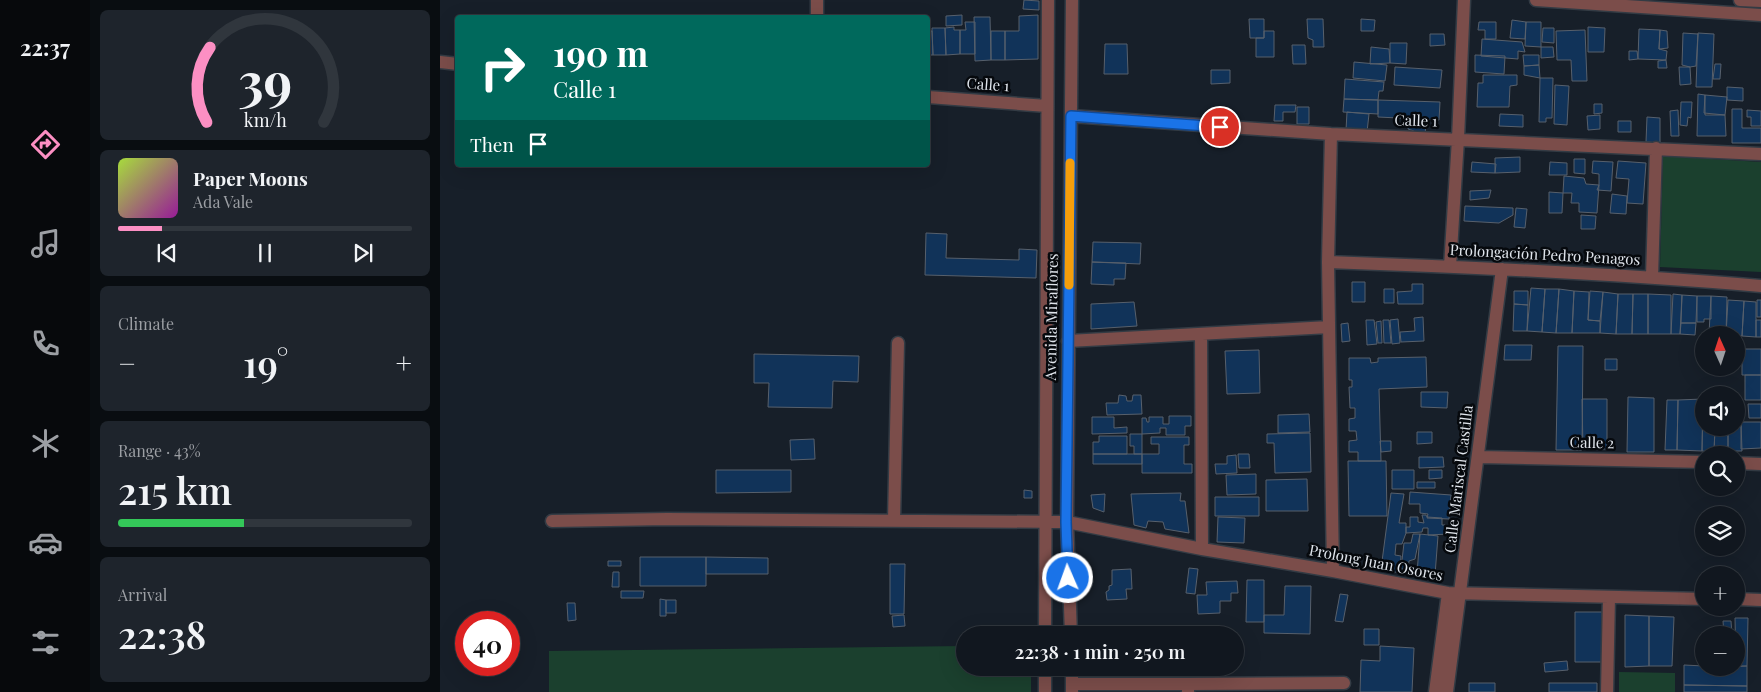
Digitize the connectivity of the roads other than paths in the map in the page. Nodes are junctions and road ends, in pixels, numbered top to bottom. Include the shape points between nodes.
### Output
1 (817, 0) edge
2 (1048, 0) edge
3 (1072, 0) edge
4 (1464, 0) edge
5 (1536, 0) edge
6 (1740, 0) edge
7 (1761, 1) edge
8 (817, 15) edge
9 (1761, 15) edge
10 (440, 62) edge
11 (455, 64) edge
12 (930, 97) edge
13 (1047, 106) junction
14 (1071, 116) junction
15 (1331, 134) junction
16 (1458, 139) junction
17 (1656, 148) junction
18 (1761, 154) edge
19 (1328, 262) junction
20 (1450, 267) junction
21 (1502, 270) junction
22 (1652, 277) junction
23 (1761, 286) edge
24 (1329, 327) junction
25 (1201, 334) junction
26 (1068, 342) junction
27 (898, 343) dead end
28 (1479, 457) junction
29 (1695, 462) edge
30 (1745, 463) edge
31 (1761, 464) edge
32 (894, 520) junction
33 (552, 521) dead end
34 (1046, 522) junction
35 (1066, 522) junction
36 (1202, 549) junction
37 (1333, 571) junction
38 (1454, 594) junction
39 (1609, 597) junction
40 (1695, 599) edge
41 (1745, 599) edge
42 (1761, 600) edge
43 (1045, 626) edge
44 (1070, 626) edge
45 (1045, 676) edge
46 (1344, 683) dead end
47 (1072, 688) edge
48 (1188, 688) edge
49 (1045, 692) edge
50 (1435, 692) edge
51 (1447, 692) edge
52 (1607, 692) edge

1 - 8 street
2 - 13 street, Avenida Miraflores
3 - 14 street, Avenida Miraflores
4 - 16 street
5 - 9 street
6 - 7 street
10 - 11 street
12 - 13 street, Calle 1
13 - 34 street, Avenida Miraflores
14 - 15 street, Calle 1
14 - 26 street, Avenida Miraflores
15 - 16 street, Calle 1
15 - 19 street
16 - 17 street, Calle 1
16 - 20 street
17 - 18 street, Calle 1
17 - 22 street
19 - 20 street, Prolongación Pedro Penagos
19 - 24 street
20 - 21 street, Prolongación Pedro Penagos
21 - 22 street, Prolongación Pedro Penagos
21 - 28 street, Calle Mariscal Castilla
22 - 23 street, Prolongación Pedro Penagos
24 - 25 street
24 - 37 street
25 - 26 street
25 - 36 street
26 - 35 street, Avenida Miraflores
27 - 32 street
28 - 29 street, Calle 2
28 - 38 street, Calle Mariscal Castilla
30 - 31 street
32 - 33 street, Prolong Juan Osores
32 - 34 street, Prolong Juan Osores
34 - 35 street, Prolong Juan Osores
34 - 43 street, Avenida Miraflores
35 - 36 street, Prolong Juan Osores
35 - 44 street, Avenida Miraflores
36 - 37 street, Prolong Juan Osores
37 - 38 street, Prolong Juan Osores
38 - 39 street, Prolong Juan Osores
38 - 50 street, Calle Mariscal Castilla
38 - 51 street, Calle Mariscal Castilla
39 - 40 street, Prolong Juan Osores
39 - 52 street
41 - 42 street
45 - 49 street
46 - 48 street
47 - 48 street

